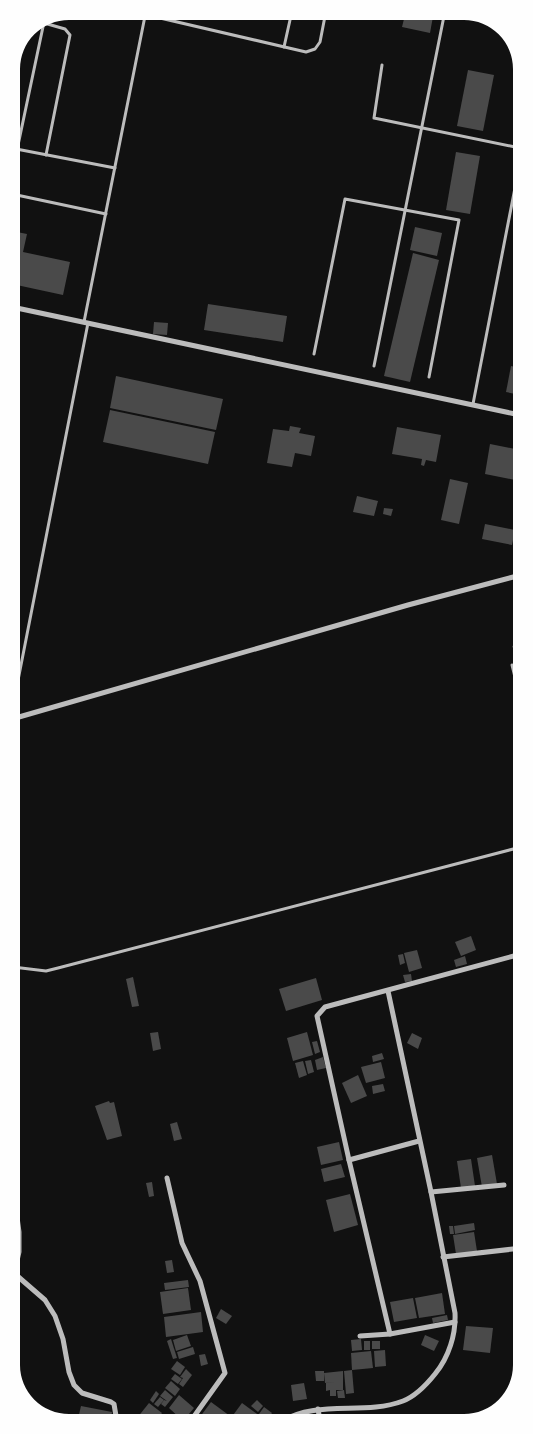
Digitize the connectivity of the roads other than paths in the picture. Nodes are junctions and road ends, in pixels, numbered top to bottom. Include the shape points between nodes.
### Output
1 (144, 20) edge
2 (174, 20) edge
3 (290, 20) edge
4 (324, 20) edge
5 (443, 20) edge
6 (50, 24) edge
7 (43, 28) edge
8 (284, 47) junction
9 (382, 65) dead end
10 (421, 128) junction
11 (20, 136) edge
12 (513, 147) edge
13 (20, 151) edge
14 (46, 155) junction
15 (114, 168) junction
16 (20, 196) edge
17 (513, 198) edge
18 (404, 210) junction
19 (106, 214) junction
20 (20, 309) edge
21 (86, 323) junction
22 (314, 354) dead end
23 (374, 366) dead end
24 (430, 377) dead end
25 (473, 404) junction
26 (513, 413) edge
27 (513, 577) edge
28 (512, 664) dead end
29 (513, 668) edge
30 (20, 670) edge
31 (20, 717) edge
32 (513, 850) edge
33 (513, 956) edge
34 (20, 968) edge
35 (388, 991) junction
36 (419, 1141) junction
37 (349, 1160) junction
38 (167, 1178) dead end
39 (504, 1185) dead end
40 (431, 1192) junction
41 (20, 1232) edge
42 (513, 1249) edge
43 (20, 1252) edge
44 (443, 1257) junction
45 (20, 1279) edge
46 (455, 1322) junction
47 (390, 1334) junction
48 (360, 1336) dead end
49 (318, 1409) junction
50 (116, 1414) edge
51 (196, 1414) edge
52 (297, 1414) edge
53 (319, 1414) edge

1 - 15 lane
2 - 8 lane
3 - 8 lane
4 - 8 lane via 320,42 315,49 306,52
5 - 10 lane
6 - 14 lane via 65,29 70,35
7 - 11 lane
9 - 10 lane via 374,118
10 - 12 lane
10 - 18 lane
13 - 14 lane
14 - 15 lane
15 - 19 lane
16 - 19 lane
17 - 25 lane
18 - 22 lane via 345,199
18 - 23 lane
18 - 24 lane via 459,220
19 - 21 lane
20 - 21 street
21 - 25 street
21 - 30 lane
25 - 26 street
27 - 31 street
28 - 29 lane
32 - 34 lane via 46,971
33 - 35 street
35 - 36 street
35 - 37 street via 325,1008 318,1016
36 - 37 street
36 - 40 street
37 - 47 street
38 - 51 street via 182,1243 203,1289 225,1373
39 - 40 street
40 - 44 street
41 - 43 lane
42 - 44 street
44 - 46 street
45 - 50 street via 44,1300 55,1316 74,1385 82,1394 112,1402
46 - 47 street
46 - 49 street via 453,1340 441,1367 424,1387 405,1400 382,1406
47 - 48 street
49 - 52 street
49 - 53 street

